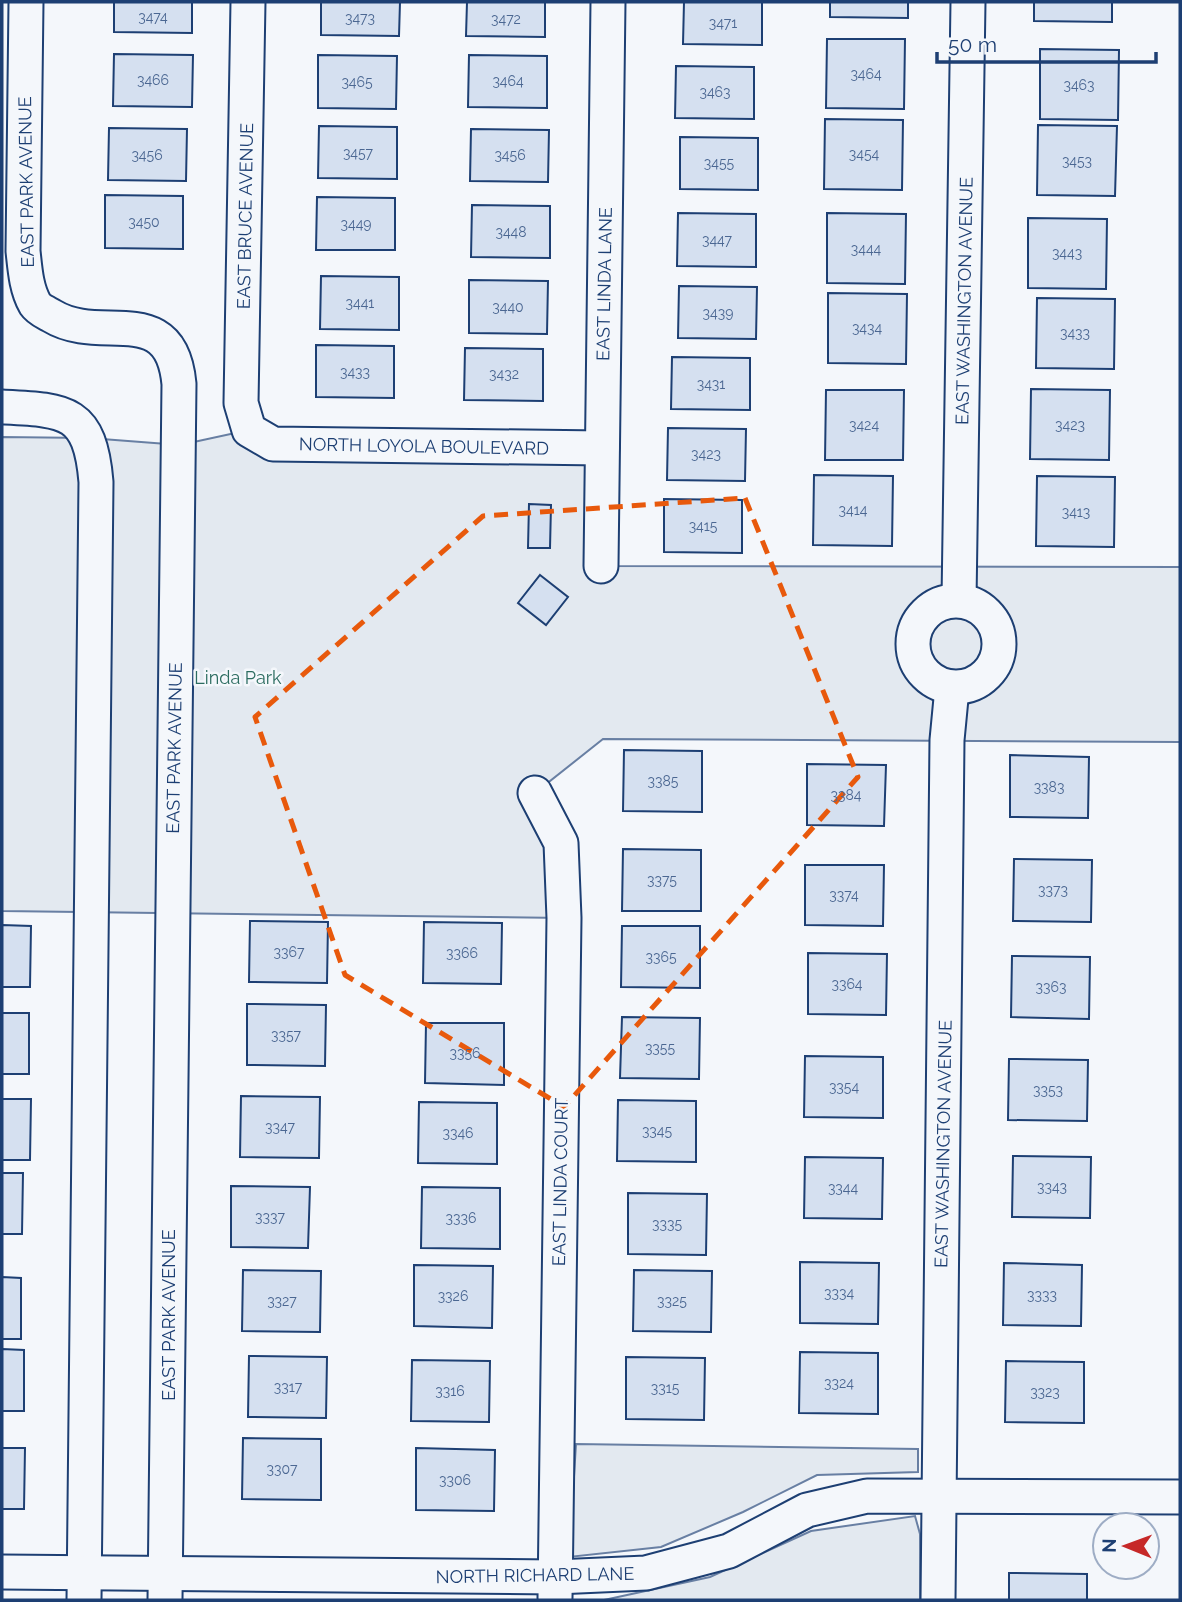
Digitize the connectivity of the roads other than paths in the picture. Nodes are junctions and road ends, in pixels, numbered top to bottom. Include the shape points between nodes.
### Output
1 (26, 2) edge
2 (248, 2) edge
3 (608, 2) edge
4 (968, 2) edge
5 (2, 407) edge
6 (249, 430) joint
7 (602, 448) junction
8 (601, 566) dead end
9 (959, 600) junction
10 (952, 688) junction
11 (535, 793) dead end
12 (939, 1494) junction
13 (1180, 1497) edge
14 (2, 1572) edge
15 (84, 1586) edge
16 (166, 1587) edge
17 (555, 1589) edge
18 (938, 1600) edge

1 - 16 street, EAST PARK AVENUE via 23,251 28,287 37,307 59,320 154,334 169,346 177,362 179,384
2 - 6 street, EAST BRUCE AVENUE via 241,403
3 - 7 street, EAST LINDA LANE
4 - 9 street, EAST WASHINGTON AVENUE
5 - 15 street via 67,415 89,438 96,482
6 - 7 street, NORTH LOYOLA BOULEVARD via 273,444
7 - 8 street, EAST LINDA LANE
9 - 10 street via 935,605 923,615 912,646 922,672 937,684
9 - 10 street via 986,612 998,633 999,649 986,675 975,684
10 - 12 street, EAST WASHINGTON AVENUE via 947,740
11 - 17 street, EAST LINDA COURT via 561,843 564,918
12 - 13 street, NORTH RICHARD LANE
12 - 17 street, NORTH RICHARD LANE via 867,1496 807,1510 729,1551 646,1573
12 - 18 street, EAST WASHINGTON AVENUE
14 - 15 street, NORTH RICHARD LANE
15 - 16 street, NORTH RICHARD LANE
16 - 17 street, NORTH RICHARD LANE

